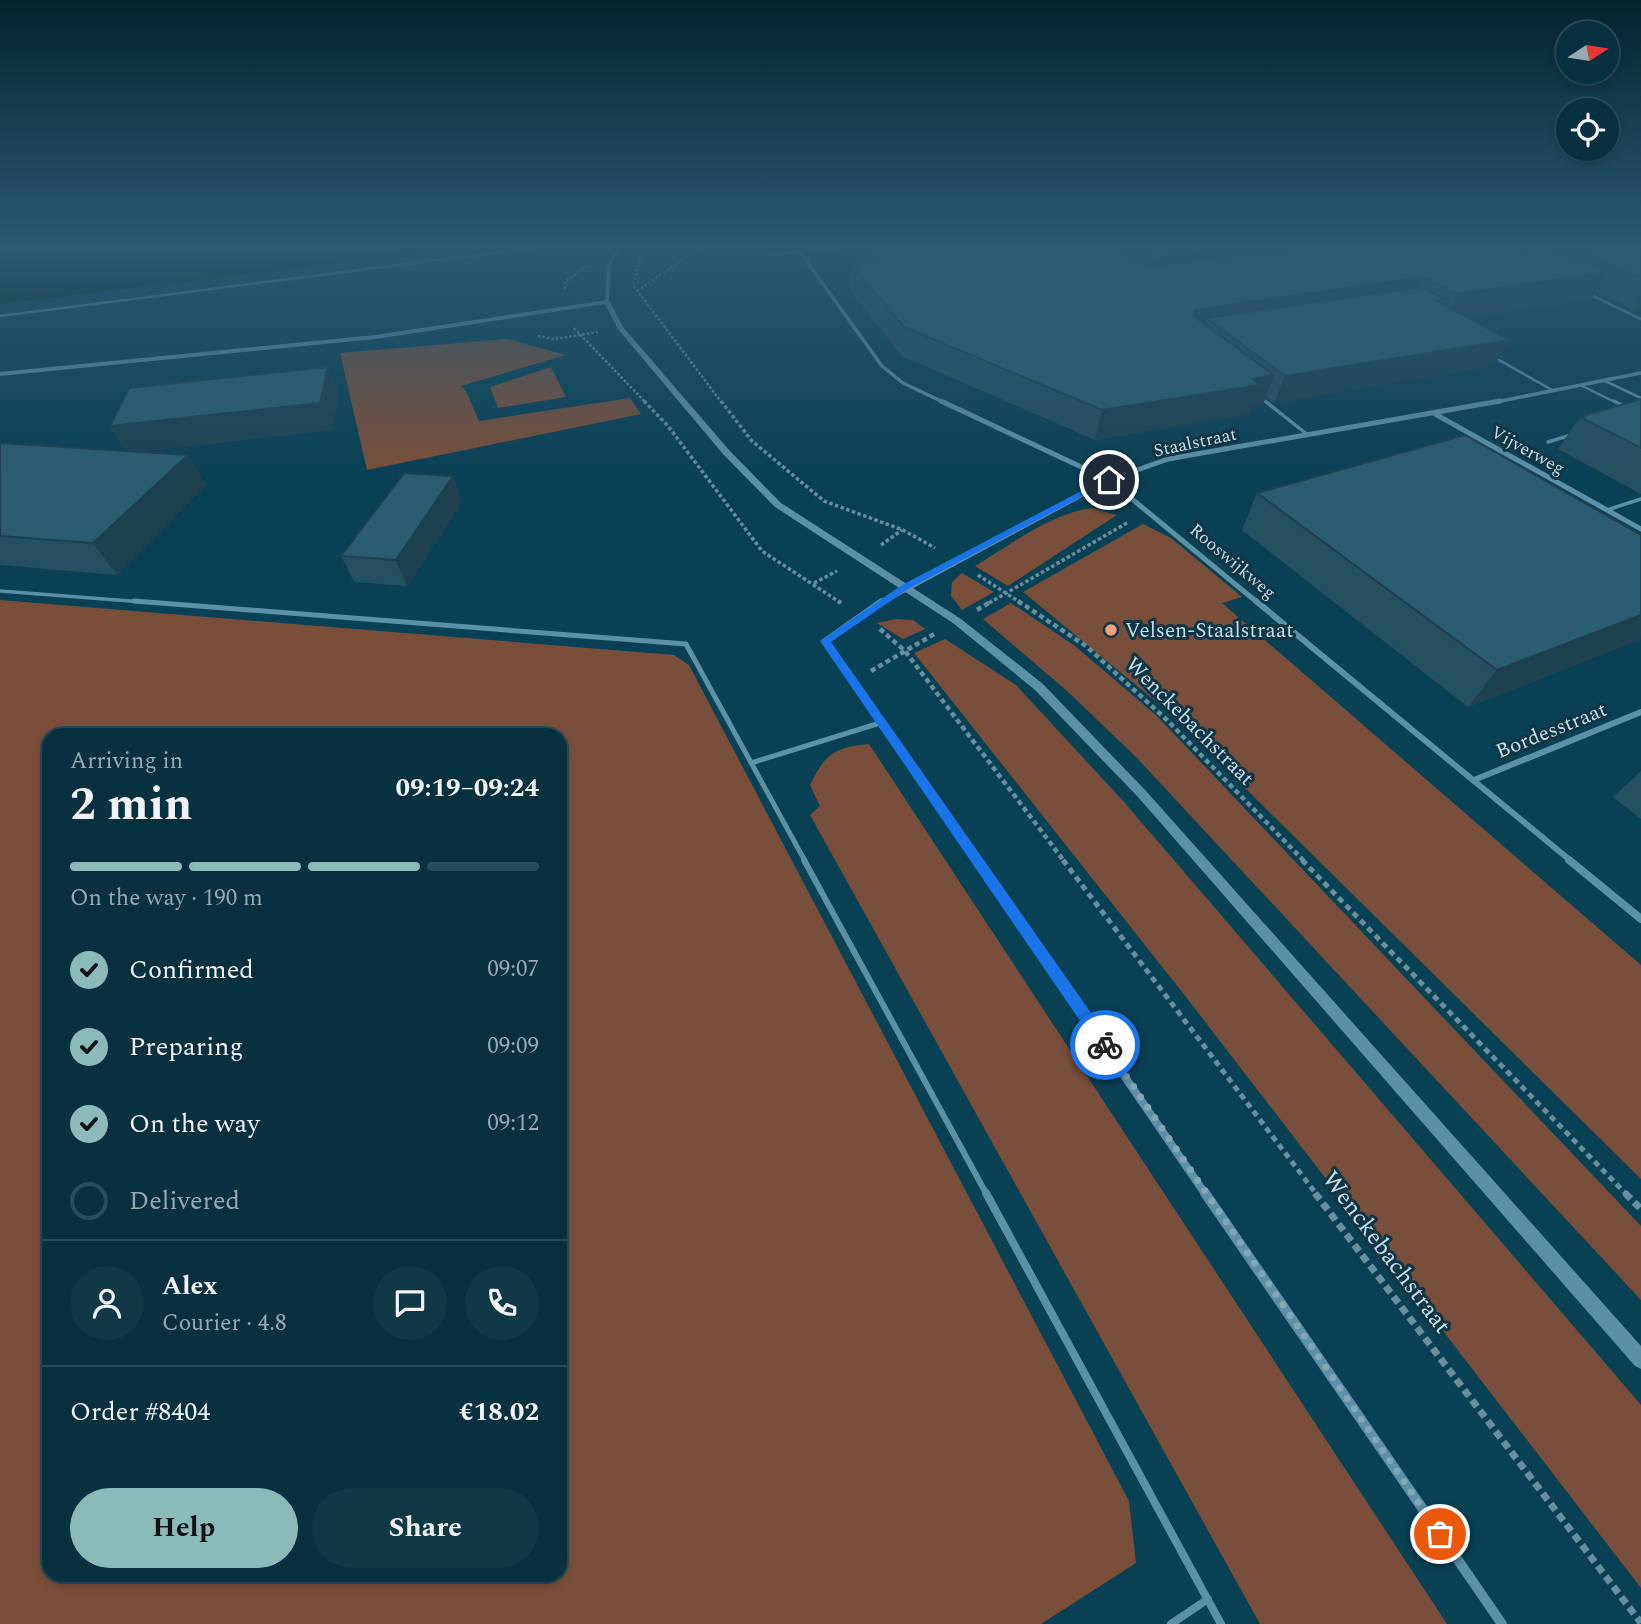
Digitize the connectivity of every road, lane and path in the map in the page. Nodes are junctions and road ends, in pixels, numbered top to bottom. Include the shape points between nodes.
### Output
1 (469, 323) edge
2 (618, 323) edge
3 (662, 323) edge
4 (851, 323) edge
5 (580, 335) dead end
6 (1482, 349) edge
7 (1641, 373) edge
8 (0, 374) edge
9 (1603, 380) junction
10 (1580, 385) junction
11 (1552, 390) junction
12 (1254, 393) edge
13 (1641, 398) edge
14 (1628, 408) edge
15 (1435, 414) junction
16 (1574, 434) dead end
17 (1308, 435) junction
18 (1548, 442) dead end
19 (1109, 480) junction
20 (1641, 499) edge
21 (1149, 509) junction
22 (1607, 510) junction
23 (1641, 529) edge
24 (956, 560) junction
25 (905, 587) junction
26 (0, 591) edge
27 (1006, 594) junction
28 (860, 615) junction
29 (957, 621) junction
30 (905, 651) junction
31 (855, 681) junction
32 (1641, 712) edge
33 (883, 722) junction
34 (751, 763) junction
35 (1474, 780) junction
36 (1641, 919) edge
37 (1641, 1209) edge
38 (1641, 1360) edge
39 (1208, 1599) junction
40 (1641, 1623) edge
41 (1171, 1624) edge
42 (1221, 1624) edge
43 (1502, 1624) edge

1 - 8 street via 375,337
2 - 25 street via 726,452 778,505
3 - 24 path, Wenckebachstraat via 744,430 824,501 903,530
4 - 19 street, Rooswijkweg via 882,366 904,383
5 - 28 path, Wenckebachstraat via 668,426 762,551
6 - 11 lane
7 - 9 street, Staalstraat
9 - 10 street, Staalstraat
9 - 13 lane
10 - 11 street, Staalstraat
10 - 14 lane
11 - 15 street, Staalstraat
12 - 17 lane
15 - 17 street, Staalstraat
15 - 22 street, Vijverweg
16 - 18 lane
17 - 19 street, Staalstraat via 1168,459
19 - 21 street, Rooswijkweg
19 - 24 street, Staalstraat
20 - 22 lane
21 - 27 path
21 - 35 street, Rooswijkweg
22 - 23 street, Vijverweg
24 - 25 street, Staalstraat
24 - 27 path, Wenckebachstraat
25 - 28 street
25 - 29 street
26 - 34 lane via 686,644
27 - 29 path
27 - 37 path, Wenckebachstraat via 1086,646 1167,720
28 - 30 path, Wenckebachstraat
28 - 31 street via 825,641
29 - 30 path
29 - 38 street via 1039,687 1142,794
30 - 31 path
30 - 40 path, Wenckebachstraat
31 - 33 street
32 - 35 street, Bordesstraat
33 - 34 lane
33 - 43 street
34 - 39 lane
35 - 36 street, Rooswijkweg
39 - 41 lane
39 - 42 lane

